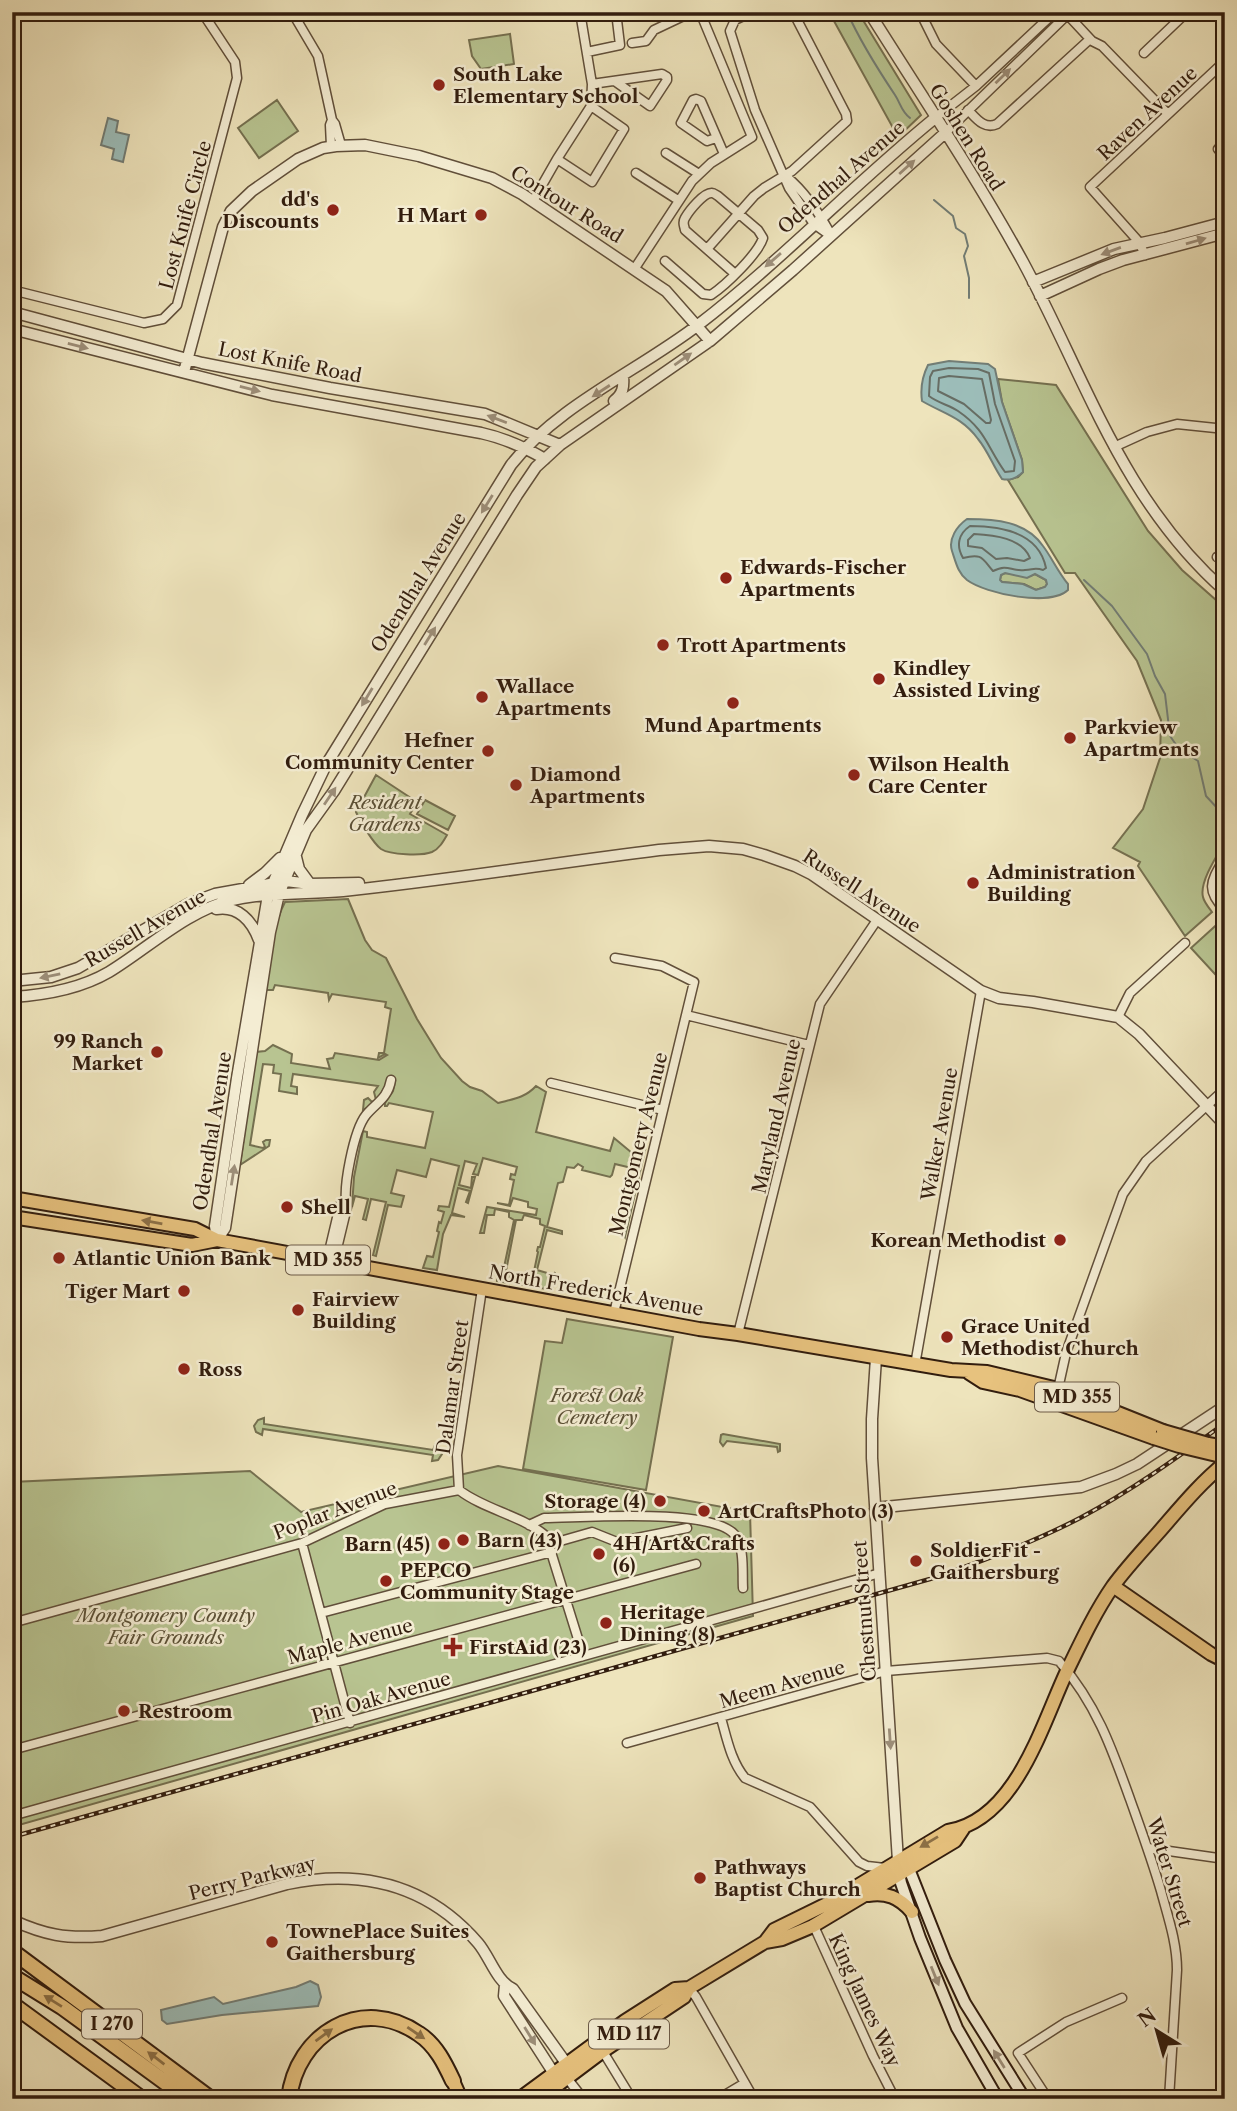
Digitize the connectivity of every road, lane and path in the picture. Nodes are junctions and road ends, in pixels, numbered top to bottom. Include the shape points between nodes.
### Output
1 (202, 12) edge
2 (292, 12) edge
3 (580, 12) edge
4 (616, 12) edge
5 (692, 12) edge
6 (700, 12) edge
7 (752, 12) edge
8 (793, 12) edge
9 (869, 12) edge
10 (920, 12) edge
11 (1055, 12) edge
12 (1187, 12) edge
13 (1066, 13) edge
14 (1090, 39) junction
15 (632, 43) dead end
16 (587, 52) junction
17 (1144, 53) dead end
18 (1225, 61) edge
19 (616, 82) junction
20 (592, 84) junction
21 (976, 86) junction
22 (591, 106) junction
23 (968, 110) junction
24 (1168, 114) junction
25 (935, 118) junction
26 (944, 133) junction
27 (716, 138) junction
28 (1225, 142) edge
29 (336, 146) junction
30 (666, 153) dead end
31 (724, 155) junction
32 (1225, 156) edge
33 (557, 159) junction
34 (636, 173) dead end
35 (699, 174) junction
36 (785, 176) junction
37 (533, 201) junction
38 (678, 201) junction
39 (739, 213) junction
40 (818, 220) junction
41 (1225, 222) edge
42 (1225, 233) edge
43 (831, 236) junction
44 (1139, 242) junction
45 (707, 249) junction
46 (1145, 255) junction
47 (665, 261) dead end
48 (635, 268) junction
49 (734, 273) junction
50 (1033, 282) junction
51 (12, 290) edge
52 (1040, 296) junction
53 (12, 312) edge
54 (698, 325) junction
55 (12, 329) edge
56 (710, 341) junction
57 (188, 359) junction
58 (184, 372) junction
59 (623, 376) junction
60 (584, 427) junction
61 (1225, 429) edge
62 (540, 435) junction
63 (560, 445) junction
64 (1114, 447) junction
65 (526, 448) junction
66 (544, 459) junction
67 (1225, 591) edge
68 (292, 851) junction
69 (1225, 857) edge
70 (422, 880) junction
71 (286, 881) junction
72 (272, 883) junction
73 (310, 884) junction
74 (244, 887) junction
75 (279, 894) junction
76 (268, 895) junction
77 (1225, 911) edge
78 (199, 914) junction
79 (877, 920) junction
80 (259, 940) junction
81 (1185, 943) dead end
82 (615, 958) dead end
83 (12, 981) edge
84 (981, 991) junction
85 (12, 997) edge
86 (686, 1015) junction
87 (1118, 1017) junction
88 (809, 1045) junction
89 (391, 1080) dead end
90 (551, 1083) dead end
91 (1225, 1089) edge
92 (1206, 1106) junction
93 (663, 1110) junction
94 (1225, 1125) edge
95 (12, 1198) edge
96 (12, 1217) edge
97 (217, 1240) junction
98 (330, 1261) junction
99 (482, 1289) junction
100 (614, 1314) junction
101 (738, 1334) junction
102 (876, 1358) junction
103 (915, 1365) junction
104 (969, 1373) junction
105 (1058, 1389) junction
106 (1225, 1406) edge
107 (1158, 1434) junction
108 (1225, 1447) edge
109 (1225, 1457) edge
110 (1225, 1463) edge
111 (459, 1490) junction
112 (875, 1508) junction
113 (529, 1525) junction
114 (687, 1528) dead end
115 (302, 1543) junction
116 (551, 1548) junction
117 (696, 1564) dead end
118 (880, 1573) junction
119 (1113, 1586) junction
120 (743, 1588) dead end
121 (567, 1599) junction
122 (321, 1613) junction
123 (12, 1623) edge
124 (583, 1656) junction
125 (1225, 1661) edge
126 (334, 1662) junction
127 (886, 1671) junction
128 (1067, 1671) junction
129 (721, 1718) junction
130 (350, 1723) junction
131 (627, 1743) dead end
132 (12, 1750) edge
133 (12, 1816) edge
134 (1148, 1847) junction
135 (1225, 1859) edge
136 (859, 1862) junction
137 (885, 1868) junction
138 (901, 1868) junction
139 (860, 1891) junction
140 (912, 1912) junction
141 (12, 1920) edge
142 (811, 1920) junction
143 (12, 1951) edge
144 (12, 1976) edge
145 (505, 1985) junction
146 (689, 1988) junction
147 (1122, 1998) dead end
148 (12, 2004) edge
149 (599, 2047) junction
150 (566, 2063) junction
151 (553, 2072) junction
152 (567, 2078) junction
153 (453, 2081) joint
154 (745, 2083) junction
155 (142, 2099) edge
156 (188, 2099) edge
157 (211, 2099) edge
158 (289, 2099) edge
159 (461, 2099) edge
160 (519, 2099) edge
161 (540, 2099) edge
162 (591, 2099) edge
163 (632, 2099) edge
164 (718, 2099) edge
165 (754, 2099) edge
166 (895, 2099) edge
167 (998, 2099) edge
168 (1025, 2099) edge
169 (1048, 2099) edge
170 (1169, 2099) edge

1 - 51 street, Lost Knife Circle via 235,62 237,78 177,305 163,319 144,323
2 - 29 street via 318,56
3 - 16 street
4 - 16 street via 620,45
5 - 15 street via 653,30 646,41
6 - 31 street via 752,137
7 - 36 street via 735,20 730,31 755,110
8 - 36 street via 847,121
9 - 25 street, Goshen Road
10 - 21 street via 936,44
11 - 21 street, Odendhal Avenue
12 - 17 street
13 - 14 street
23 -> 13 street
14 - 23 street via 992,127
14 - 24 street
16 - 20 street
18 - 24 street, Raven Avenue
19 - 19 street via 662,74 667,80 650,106
19 - 20 street
20 - 22 street
21 - 25 street, Odendhal Avenue
22 - 33 street
22 - 33 street via 624,130 592,182
23 - 26 street
24 - 44 street, Raven Avenue via 1090,187
25 - 26 street, Goshen Road
25 - 40 street, Odendhal Avenue
43 -> 26 street, Odendhal Avenue
26 - 50 street, Goshen Road
27 - 27 street via 701,101 693,100 681,122 708,141
27 - 31 street
28 - 32 street via 1218,149
29 - 37 street, Contour Road via 365,145 466,169
29 - 57 street, Contour Road via 298,159 231,211
30 - 35 street
31 - 35 street
33 - 37 street
34 - 38 street
35 - 38 street
36 - 39 street via 764,188
36 - 40 street
37 - 48 street, Contour Road
38 - 48 street
39 - 45 street
39 - 45 street via 718,195 708,193 685,217 685,230
39 - 49 street via 763,238
40 - 43 street
40 -> 54 street, Odendhal Avenue
41 - 44 street
46 -> 42 street
43 - 56 street, Odendhal Avenue
44 - 46 street
44 -> 50 street
45 - 49 street
46 - 52 street via 1099,269
47 - 49 street via 707,295
48 - 54 street, Contour Road via 666,291
50 - 52 street, Goshen Road
52 - 64 street, Goshen Road
53 - 57 street, Lost Knife Road
54 - 56 street, Contour Road
54 - 59 street, Odendhal Avenue
55 -> 58 street, Lost Knife Road
60 -> 56 street, Odendhal Avenue
57 - 58 street, Contour Road
62 -> 57 street, Lost Knife Road via 485,414
58 -> 65 street, Lost Knife Road via 272,395 481,433
59 - 60 street via 620,396
59 -> 62 street, Odendhal Avenue
60 - 63 street, Odendhal Avenue
61 - 64 street via 1177,424
62 - 63 street, Lost Knife Road
62 - 65 street, Odendhal Avenue
63 - 66 street, Odendhal Avenue
64 - 67 street, Goshen Road via 1171,536
65 - 66 street, Lost Knife Road
65 -> 68 street, Odendhal Avenue via 511,465 326,765
68 -> 66 street, Odendhal Avenue
68 - 71 street, Odendhal Avenue
68 - 72 street, Odendhal Avenue
68 - 73 street
68 - 74 street
69 - 77 street via 1212,885 1213,896
70 - 73 street, Russell Avenue
70 - 75 street, Russell Avenue
70 - 79 street, Russell Avenue via 659,850 722,847 795,866
71 - 72 street, Russell Avenue
71 - 73 street, Russell Avenue
71 - 75 street, Odendhal Avenue
72 - 74 street, Russell Avenue
72 - 76 street, Odendhal Avenue
74 -> 83 street, Russell Avenue via 188,904 78,968 51,977
75 - 76 street, Russell Avenue
97 -> 75 street, Odendhal Avenue via 225,1228
76 - 78 street, Russell Avenue via 232,900
76 - 80 street, Odendhal Avenue
78 - 80 street via 220,908 236,911 252,924
78 - 85 street, Russell Avenue via 93,980 37,996
79 - 84 street, Russell Avenue
79 - 88 street, Maryland Avenue via 820,1004
80 - 97 street, Odendhal Avenue via 215,1226
81 - 87 street via 1130,993
82 - 86 street, Montgomery Avenue via 662,966 694,982
84 - 87 street, Russell Avenue via 999,999
84 - 103 street, Walker Avenue
86 - 88 street
86 - 93 street, Montgomery Avenue
87 - 92 street
88 - 101 street, Maryland Avenue
89 - 98 street via 386,1096 359,1127 347,1207
90 - 93 street
91 - 92 street
92 - 94 street
92 - 105 street via 1146,1161 1123,1194 1068,1347
93 - 100 street, Montgomery Avenue
97 -> 95 main road, North Frederick Avenue / MD 355 via 195,1229
96 - 97 main road, North Frederick Avenue / MD 355 via 192,1245
97 - 98 main road, North Frederick Avenue / MD 355
98 - 99 main road, North Frederick Avenue / MD 355
99 - 100 main road, North Frederick Avenue / MD 355
99 - 111 street, Dalamar Street via 457,1455
100 - 101 main road, North Frederick Avenue / MD 355
101 - 102 main road, North Frederick Avenue / MD 355
102 - 103 main road, North Frederick Avenue / MD 355
102 - 112 street, Chestnut Street via 871,1443
103 - 104 main road, North Frederick Avenue / MD 355
104 - 105 main road, North Frederick Avenue / MD 355 via 988,1372
104 - 107 main road, North Frederick Avenue / MD 355 via 983,1382
105 - 107 main road, North Frederick Avenue / MD 355
106 - 112 street via 1137,1464 1081,1487
107 - 108 main road, MD 355, bridge
107 - 109 main road, MD 355, bridge via 1179,1446
110 - 119 main road
111 - 113 street
111 - 115 street, Poplar Avenue via 385,1504
112 - 118 street, Chestnut Street
113 - 116 street via 543,1533
113 - 120 street via 544,1518 661,1516 711,1523 737,1537
114 - 116 street via 617,1542 592,1532
115 - 122 street
115 - 123 street, Poplar Avenue
116 - 121 street
116 - 122 street
117 - 121 street, Maple Avenue
118 - 124 street, Pin Oak Avenue
118 - 127 street, Chestnut Street
119 - 125 main road
119 - 128 main road
121 - 124 street
121 - 126 street, Maple Avenue
122 - 126 street
124 - 130 street, Pin Oak Avenue
126 - 130 street
126 - 132 street, Maple Avenue
127 - 128 street, Meem Avenue via 1048,1658 1059,1661
127 - 129 street, Meem Avenue
127 -> 138 street, Chestnut Street
128 - 134 street, Water Street via 1111,1743
128 - 138 main road via 1018,1777 992,1808 963,1829 948,1831
129 - 131 street, Meem Avenue
129 - 136 street via 738,1770 810,1807
130 - 133 street, Pin Oak Avenue
134 - 135 street
134 - 170 street, Water Street via 1177,1956
136 - 137 street
136 - 139 street
137 - 138 main road, MD 117
137 - 139 main road, MD 117
138 - 139 main road, MD 117
138 - 140 main road
168 -> 138 main road via 965,2003
139 - 140 main road via 891,1895
139 - 142 main road, MD 117
140 -> 167 main road via 957,2028
141 - 145 street, Perry Parkway via 48,1935 102,1936 287,1884 329,1877 362,1879 408,1891 452,1916 483,1950
142 - 146 main road, MD 117
142 - 166 street, King James Way
157 -> 143 highway, I 270
156 -> 144 highway, I 270
145 - 150 street, Perry Parkway via 513,1989
145 -> 151 street, Perry Parkway via 504,1996
146 - 149 main road, MD 117 via 675,1989
146 - 154 street
147 - 169 street via 1066,2022 1018,2053
148 - 155 highway, I 270
149 - 150 main road, MD 117
149 - 152 main road, MD 117
149 - 163 street
150 - 151 main road, MD 117
150 - 152 street
151 - 152 street
151 - 160 main road, MD 117
152 - 161 main road, MD 117
152 - 162 street via 581,2096
158 -> 153 highway via 299,2062 313,2043 331,2029 357,2019 395,2022 421,2035 443,2060
153 - 159 main road
154 - 164 street
154 - 165 street

